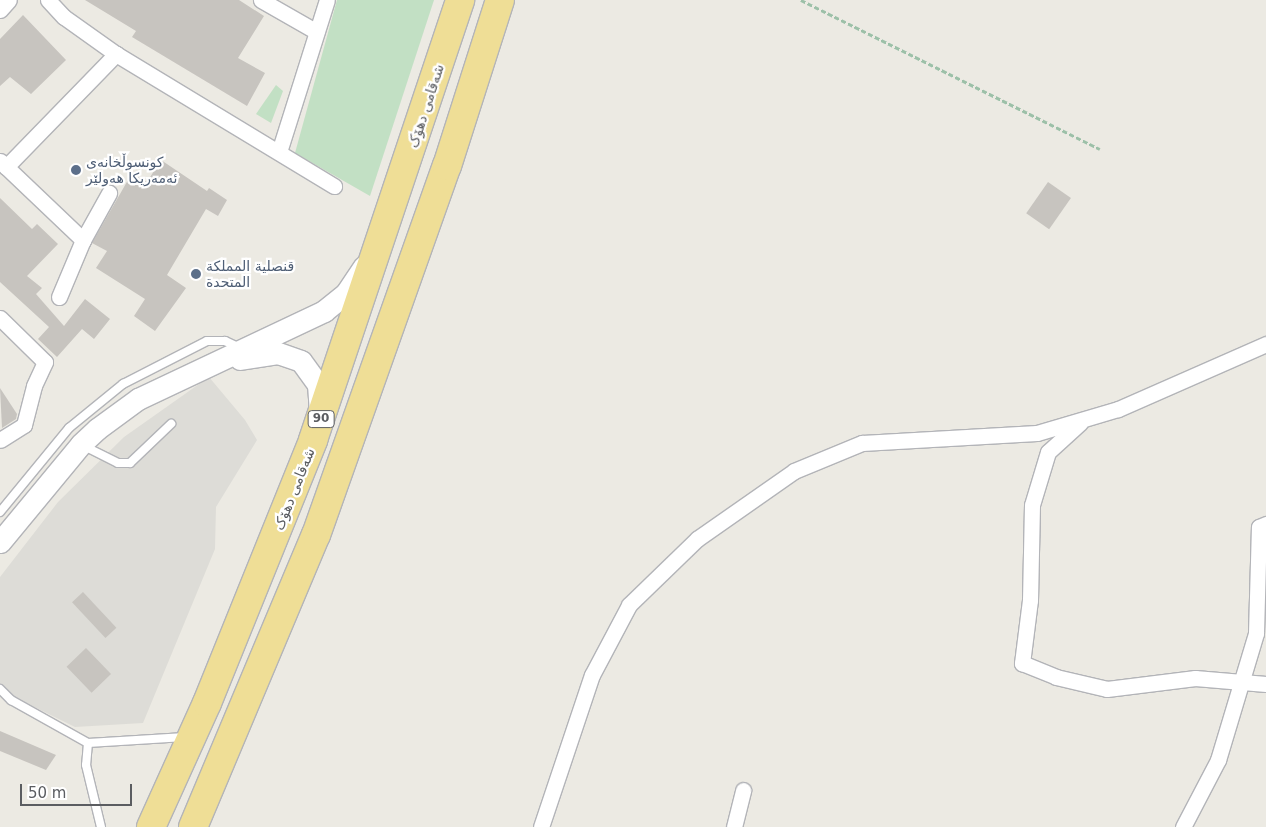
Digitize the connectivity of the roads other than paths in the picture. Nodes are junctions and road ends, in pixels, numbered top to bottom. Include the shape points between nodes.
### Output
1 (9, 0) edge
2 (48, 0) edge
3 (261, 0) edge
4 (327, 0) edge
5 (460, 0) edge
6 (500, 0) edge
7 (0, 10) edge
8 (317, 32) junction
9 (116, 54) junction
10 (279, 152) junction
11 (3, 164) edge
12 (334, 186) dead end
13 (109, 193) dead end
14 (387, 227) junction
15 (83, 240) junction
16 (59, 297) dead end
17 (0, 318) edge
18 (1266, 344) edge
19 (241, 349) junction
20 (196, 370) junction
21 (1083, 419) junction
22 (172, 424) dead end
23 (0, 440) edge
24 (313, 440) junction
25 (81, 444) junction
26 (11, 499) junction
27 (0, 501) edge
28 (0, 512) edge
29 (1266, 524) edge
30 (0, 542) edge
31 (1242, 680) junction
32 (1266, 684) edge
33 (0, 689) edge
34 (192, 736) junction
35 (88, 743) junction
36 (743, 790) dead end
37 (101, 827) edge
38 (151, 827) edge
39 (193, 827) edge
40 (541, 827) edge
41 (734, 827) edge
42 (1183, 827) edge

1 - 7 street
2 - 9 street via 64,16
3 - 8 street
4 - 8 street
5 - 14 highway, شەقامی دهۆک / 90
6 - 39 highway, 90 via 447,166 316,535
8 - 10 street
9 - 10 street
9 - 11 street
10 - 12 street
11 - 15 street
13 - 15 street
14 - 19 street via 355,282 336,303
14 - 24 highway, شەقامی دهۆک / 90
15 - 16 street
17 - 23 street via 45,362 34,386 24,425
18 - 21 street via 1118,409
19 - 20 street
19 - 26 lane via 225,341 207,341 123,384 69,428
20 - 24 street via 268,353 287,355 301,361 313,374 320,390 321,407
20 - 25 street via 138,399
21 - 31 street via 1048,452 1032,505 1030,600 1022,663 1056,677 1107,689 1195,678
21 - 40 street via 1037,433 862,443 794,471 697,539 629,605 592,675
22 - 25 lane via 130,463 118,463
24 - 34 highway, شەقامی دهۆک / 90
25 - 30 street
26 - 27 lane
26 - 28 lane
29 - 31 street via 1259,527 1256,633
31 - 32 street
31 - 42 street via 1218,760
33 - 35 lane via 11,700
34 - 35 lane
34 - 38 highway, شەقامی دهۆک / 90
35 - 37 lane via 86,765
36 - 41 street

